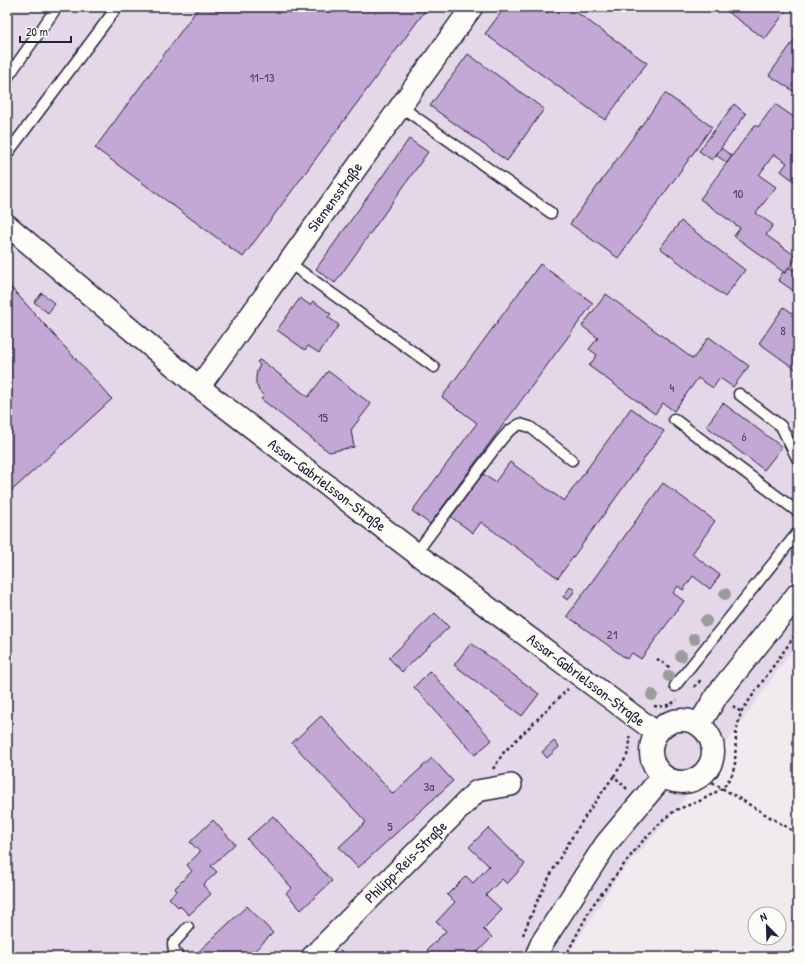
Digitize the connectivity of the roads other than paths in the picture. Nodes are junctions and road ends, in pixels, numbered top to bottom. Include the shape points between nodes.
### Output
1 (57, 7) edge
2 (117, 7) edge
3 (472, 7) edge
4 (7, 78) edge
5 (400, 106) junction
6 (7, 154) edge
7 (551, 213) dead end
8 (7, 225) edge
9 (288, 262) junction
10 (434, 367) dead end
11 (199, 387) junction
12 (739, 394) dead end
13 (674, 418) dead end
14 (572, 460) dead end
15 (798, 460) edge
16 (798, 512) edge
17 (798, 532) edge
18 (416, 553) junction
19 (798, 594) edge
20 (675, 686) dead end
21 (699, 725) junction
22 (657, 733) junction
23 (663, 776) junction
24 (510, 785) dead end
25 (188, 927) dead end
26 (179, 957) edge
27 (312, 957) edge
28 (536, 957) edge

1 - 4 lane
2 - 6 lane
3 - 5 street, Siemensstraße
5 - 7 lane
5 - 9 street, Siemensstraße
8 - 11 street, Assar-Gabrielsson-Straße
9 - 10 lane
9 - 11 street, Siemensstraße
11 - 18 street, Assar-Gabrielsson-Straße
12 - 15 lane via 781,426
13 - 16 lane
14 - 18 lane via 530,427 520,424 501,440
17 - 20 lane
18 - 22 street, Assar-Gabrielsson-Straße
19 - 21 street via 717,694
21 - 22 street via 681,720 663,726
21 - 23 street via 711,740 713,750 708,768 702,776 693,781 672,781
22 - 23 street via 651,746 652,761
23 - 28 street via 606,844 542,943
24 - 27 street, Philipp-Reis-Straße via 477,791
25 - 26 lane via 173,944 174,952

